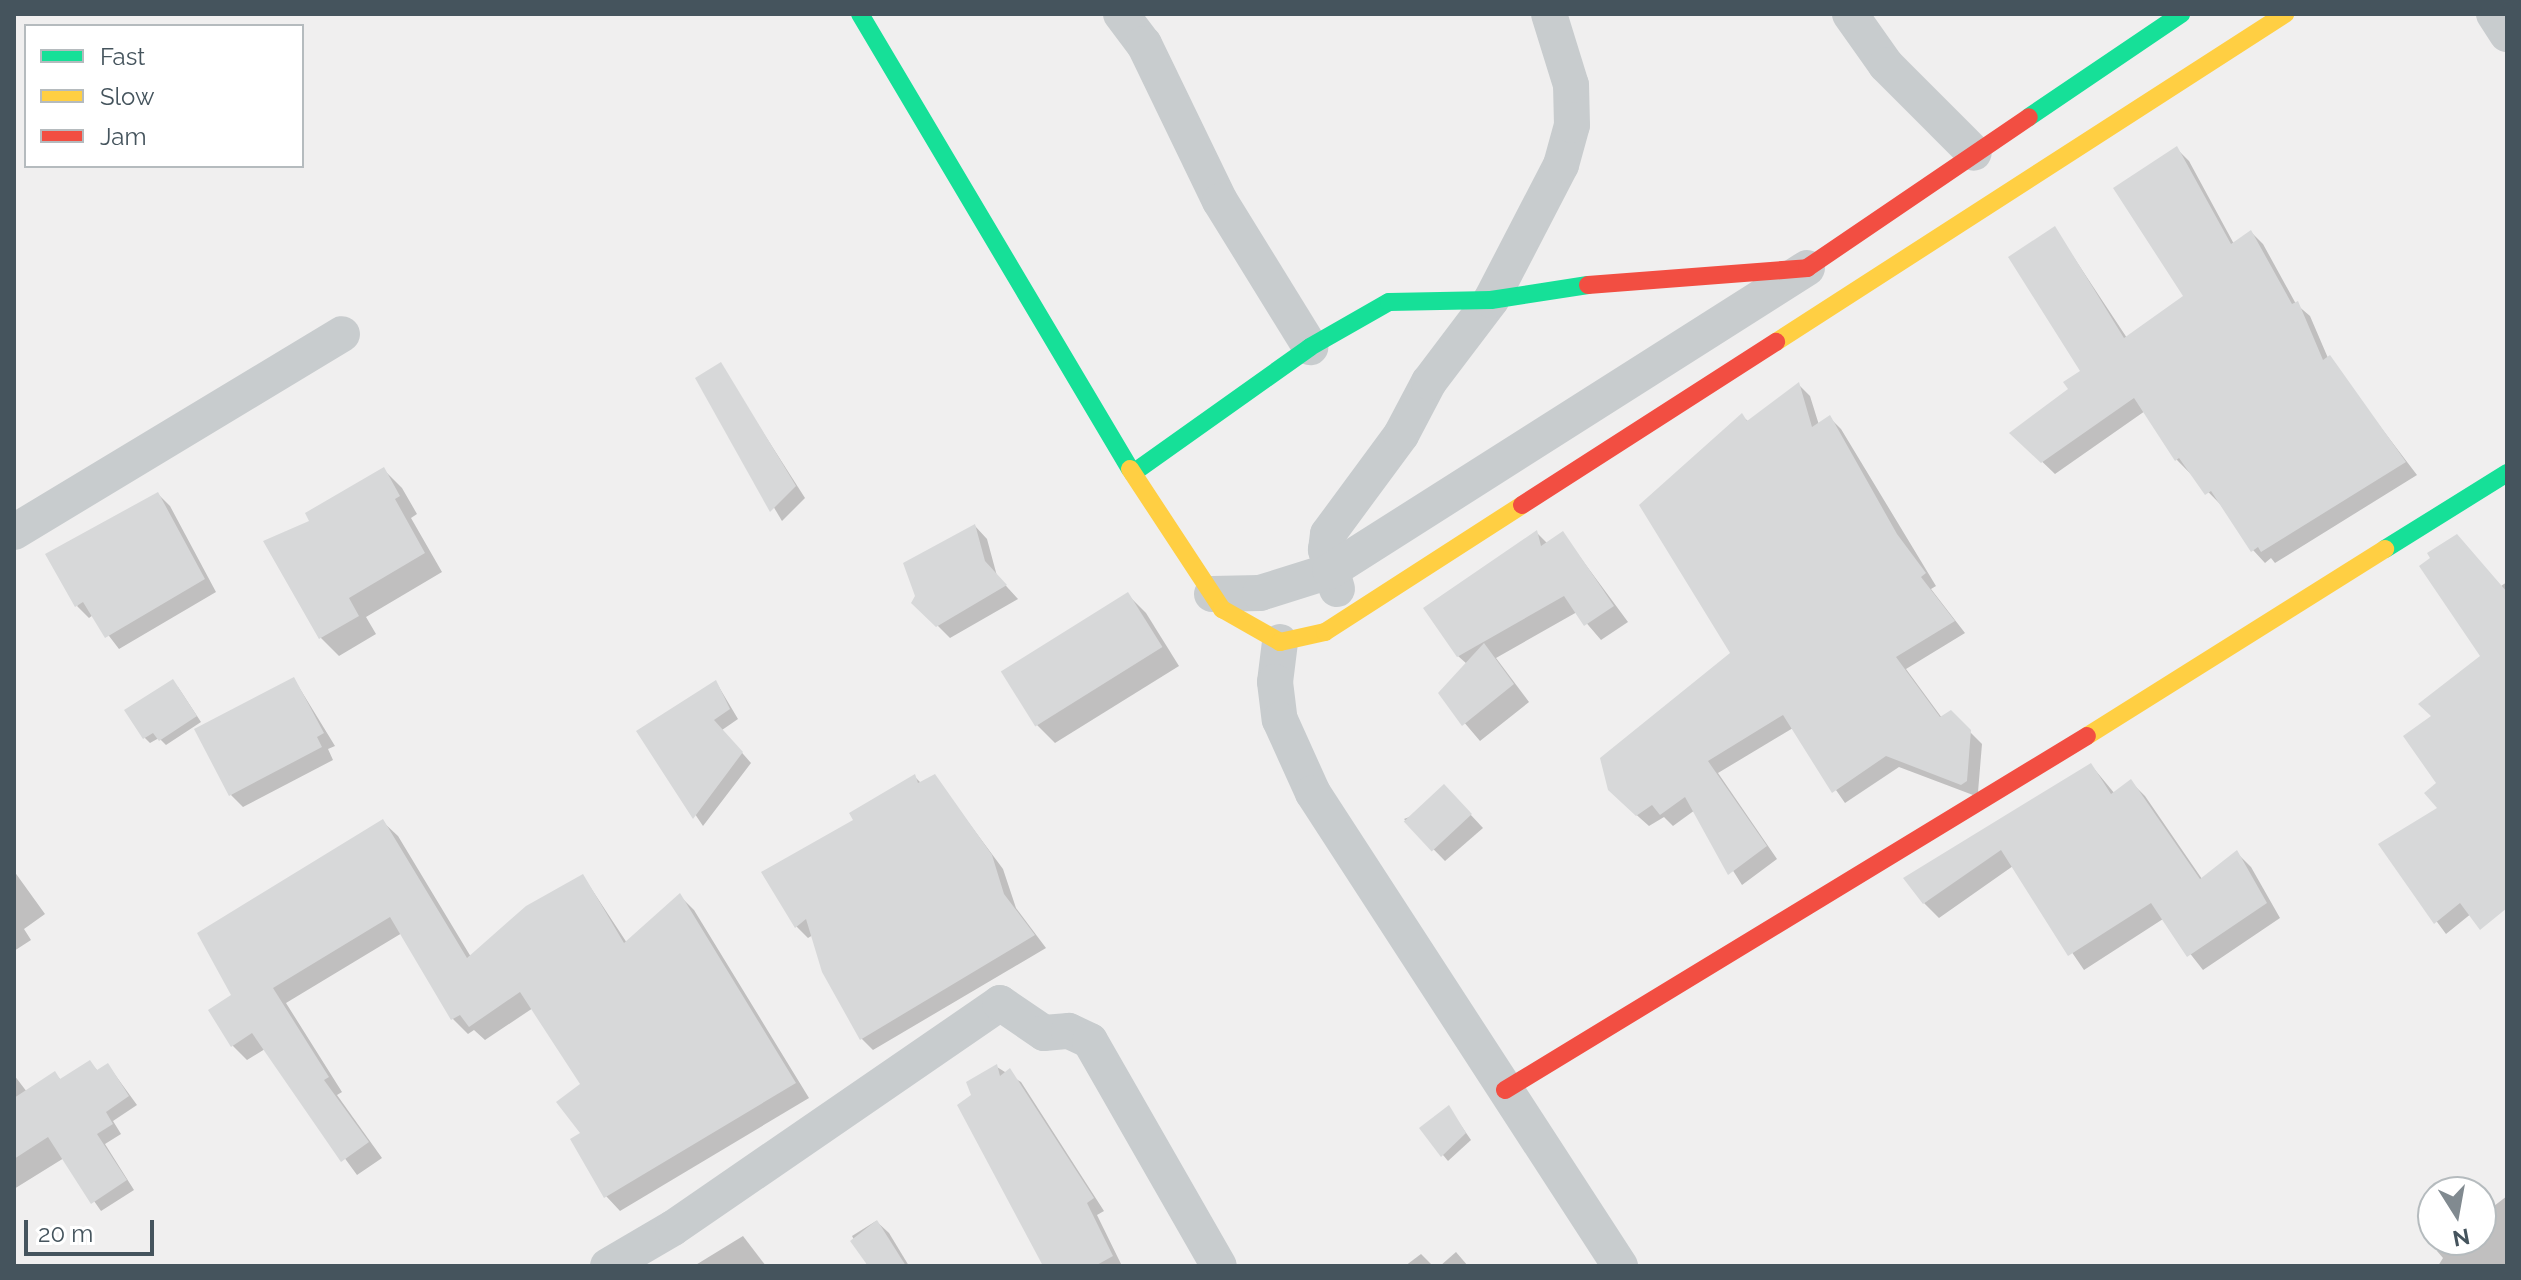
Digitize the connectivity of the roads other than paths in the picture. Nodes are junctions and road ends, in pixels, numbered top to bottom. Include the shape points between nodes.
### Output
1 (860, 14) edge
2 (1121, 14) edge
3 (1549, 14) edge
4 (1850, 14) edge
5 (2181, 14) edge
6 (2285, 14) edge
7 (2494, 14) edge
8 (2507, 34) edge
9 (1974, 153) junction
10 (1807, 268) junction
11 (1491, 300) junction
12 (342, 334) dead end
13 (1310, 347) junction
14 (1133, 473) junction
15 (2507, 473) edge
16 (14, 532) edge
17 (1330, 571) junction
18 (1212, 594) junction
19 (1349, 617) junction
20 (1280, 642) junction
21 (1505, 1090) junction
22 (608, 1266) edge
23 (1219, 1266) edge
24 (1620, 1266) edge

1 - 14 street
2 - 13 street via 1144,44 1220,201
3 - 11 street via 1571,85 1572,125 1561,165
4 - 9 street via 1886,65
5 - 9 street
6 - 19 street
7 - 8 street
9 - 10 street
10 - 11 street via 1635,277
10 - 17 street
11 - 13 street via 1389,302
11 - 17 street via 1429,382 1401,435 1328,534
12 - 16 street
13 - 14 street
14 - 18 street
15 - 21 street via 2042,765
17 - 18 street via 1260,593
17 - 19 street
18 - 20 street via 1222,609
19 - 20 street via 1325,632
20 - 21 street via 1275,682 1280,720 1313,793
21 - 24 street
22 - 23 street via 673,1228 1000,1003 1044,1033 1069,1031 1090,1041

